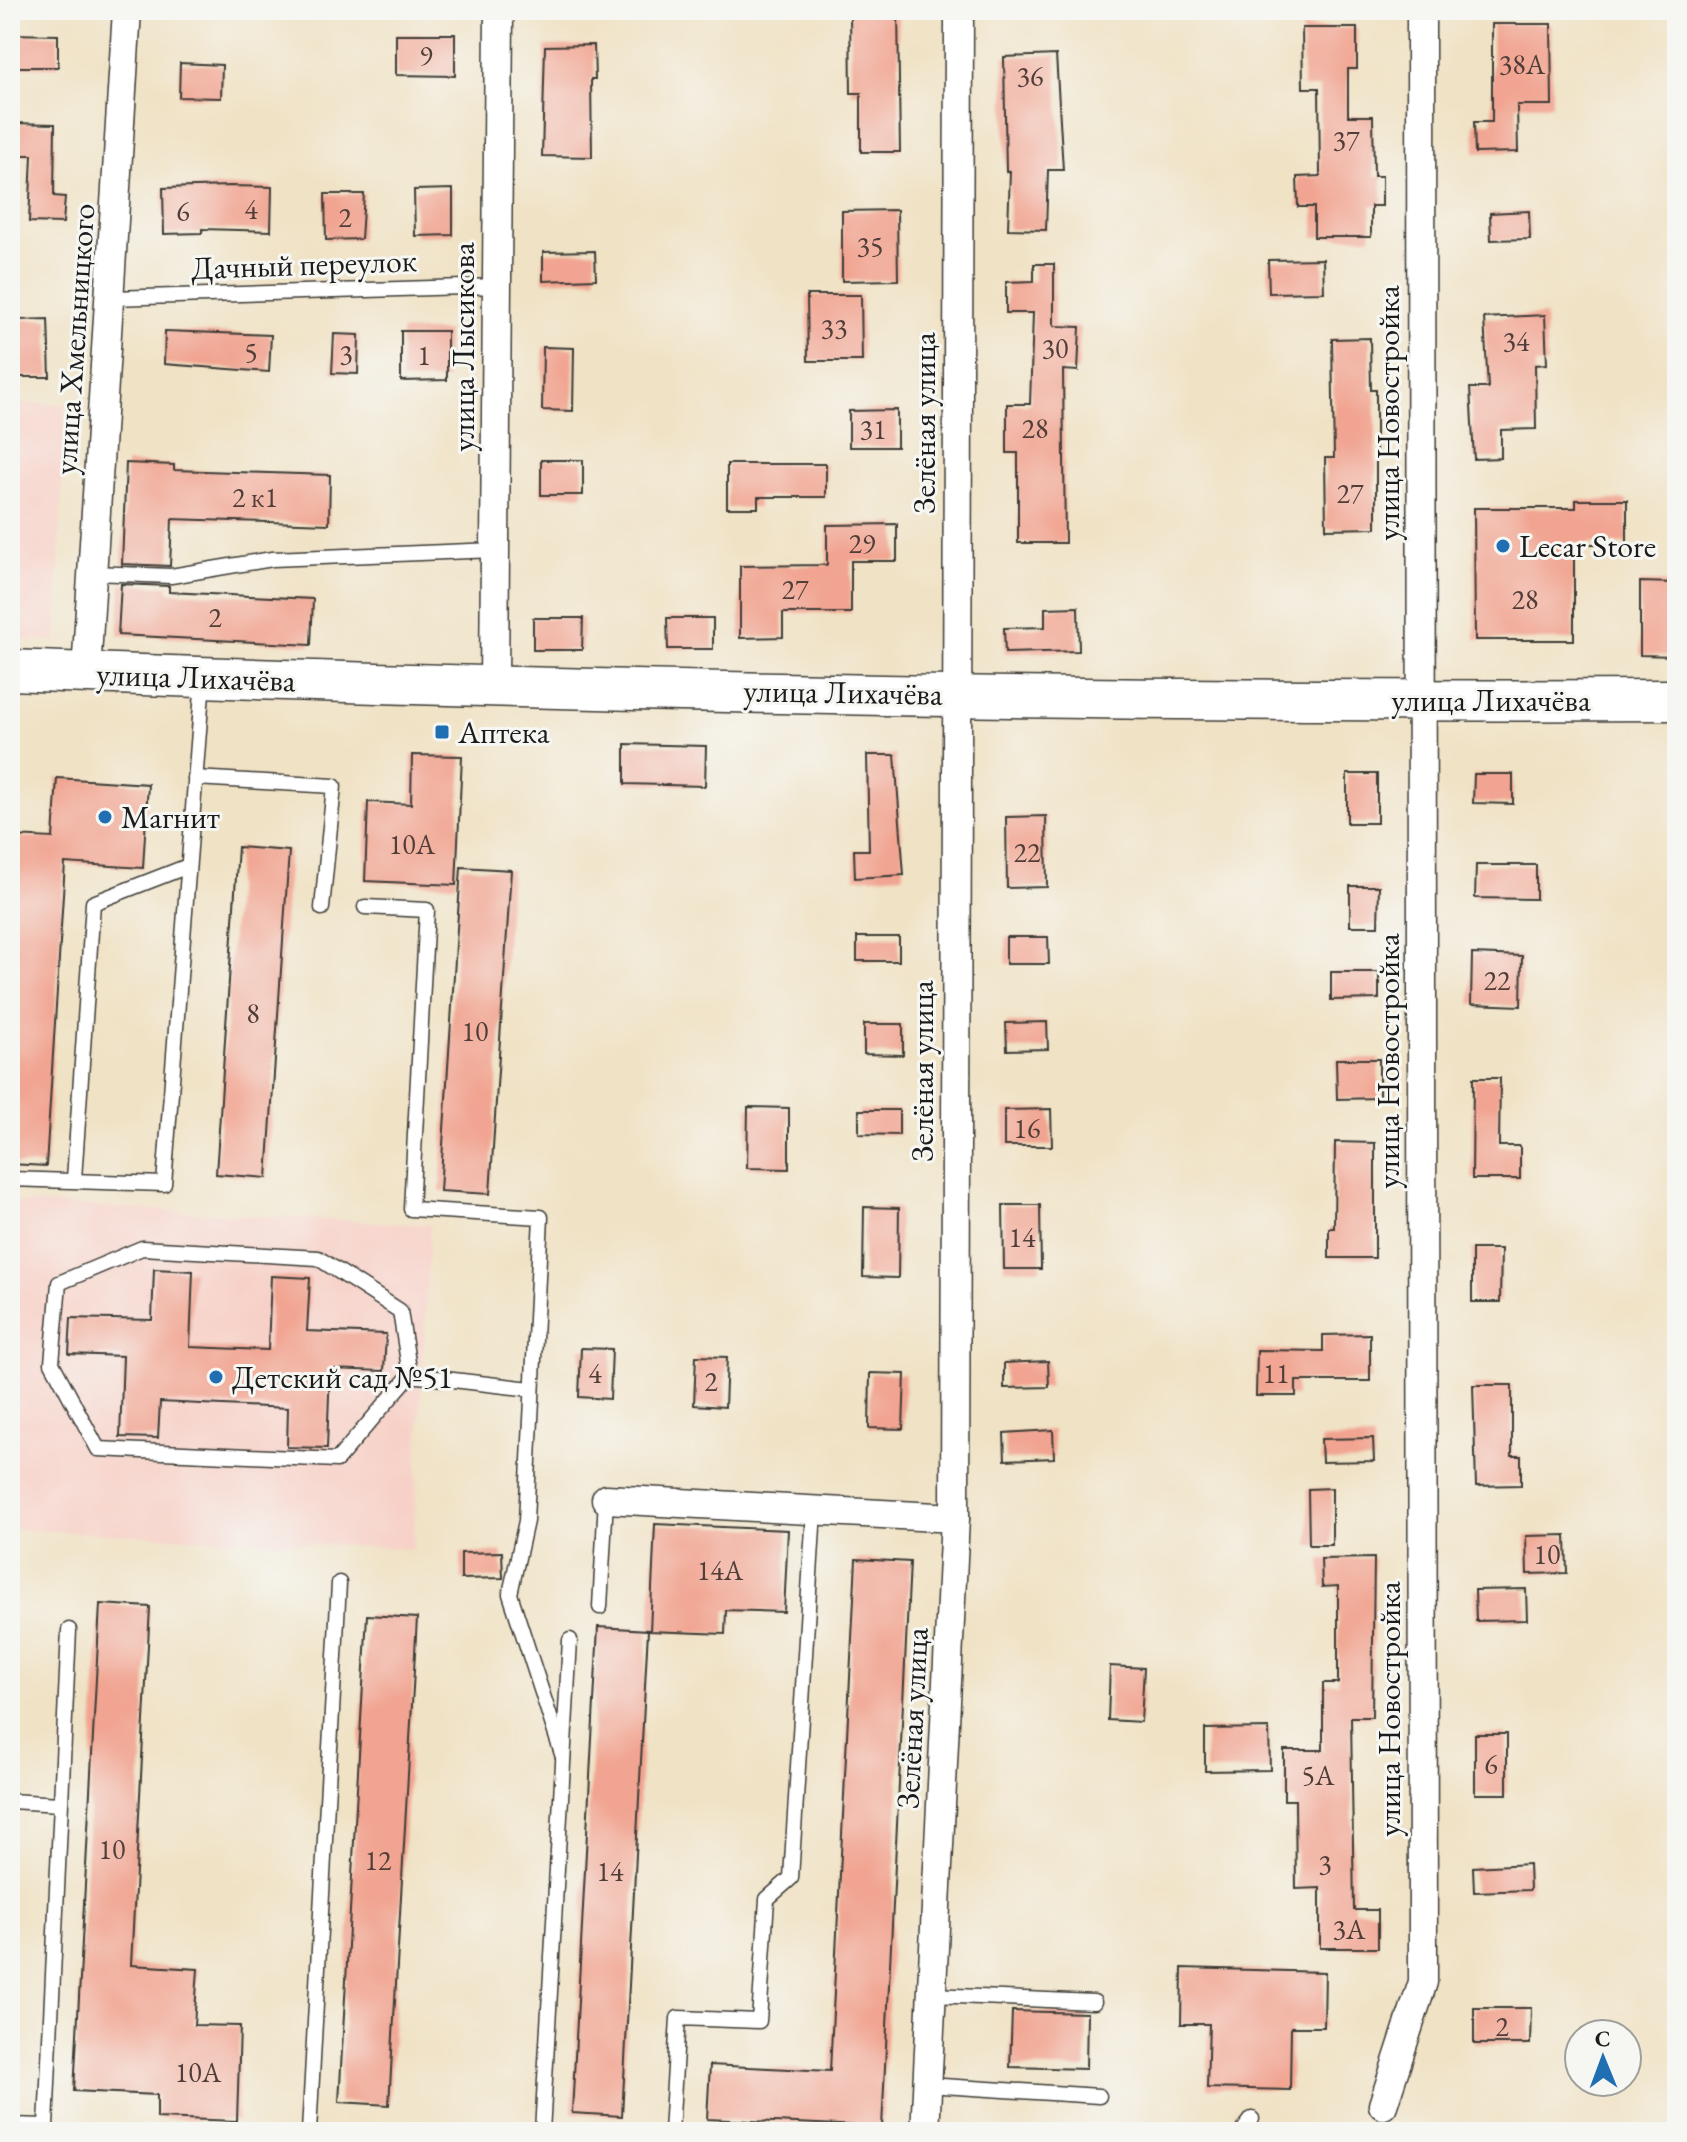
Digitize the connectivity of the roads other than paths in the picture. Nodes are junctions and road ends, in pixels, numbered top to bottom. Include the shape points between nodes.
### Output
1 (127, 10) edge
2 (499, 10) edge
3 (959, 10) edge
4 (1421, 10) edge
5 (497, 286) junction
6 (112, 298) junction
7 (495, 550) junction
8 (93, 573) junction
9 (10, 670) edge
10 (86, 673) junction
11 (203, 678) junction
12 (494, 685) junction
13 (957, 694) junction
14 (1677, 700) edge
15 (1422, 701) junction
16 (195, 778) junction
17 (188, 866) junction
18 (365, 907) dead end
19 (322, 908) dead end
20 (10, 1179) edge
21 (74, 1179) junction
22 (410, 1375) junction
23 (531, 1389) junction
24 (606, 1499) joint
25 (814, 1511) junction
26 (955, 1518) junction
27 (339, 1583) dead end
28 (600, 1607) dead end
29 (69, 1630) dead end
30 (570, 1640) dead end
31 (563, 1757) junction
32 (10, 1801) edge
33 (60, 1804) junction
34 (932, 1995) junction
35 (1094, 2002) dead end
36 (927, 2085) junction
37 (1099, 2096) dead end
38 (1383, 2105) dead end
39 (1252, 2119) dead end
40 (10, 2125) edge
41 (309, 2132) edge
42 (542, 2132) edge
43 (671, 2132) edge
44 (925, 2132) edge
45 (1242, 2132) edge

1 - 6 street, улица Хмельницкого
2 - 5 street, улица Лысикова
3 - 13 street, Зелёная улица
4 - 15 street, улица Новостройка
5 - 6 lane, Дачный переулок
5 - 7 street, улица Лысикова
6 - 8 street, улица Хмельницкого
7 - 8 lane via 272,559 171,576
7 - 12 street, улица Лысикова
8 - 10 street, улица Хмельницкого
9 - 10 main road, улица Лихачёва
10 - 11 main road, улица Лихачёва
11 - 12 main road, улица Лихачёва
11 - 16 lane
12 - 13 main road, улица Лихачёва
13 - 15 main road, улица Лихачёва
13 - 26 street, Зелёная улица
14 - 15 main road, улица Лихачёва
15 - 38 street, улица Новостройка via 1423,1982
16 - 17 lane
16 - 19 lane via 334,786
17 - 21 lane via 93,903
17 - 21 lane via 164,1184
18 - 23 lane via 427,910 411,1209 541,1217
20 - 21 lane
22 - 22 lane via 400,1311 318,1258 142,1248 59,1283 52,1363 98,1449 337,1460
22 - 23 lane
23 - 31 lane via 526,1521 510,1594
24 - 25 street
24 - 28 lane
25 - 26 street
25 - 43 lane via 791,1878 767,1899 759,2021 678,2018
26 - 34 street, Зелёная улица
27 - 41 lane
29 - 33 lane
30 - 31 lane
31 - 42 lane
32 - 33 lane
33 - 40 lane via 46,2126
34 - 35 lane
34 - 36 street, Зелёная улица
36 - 37 lane
36 - 44 street, Зелёная улица
39 - 45 lane

